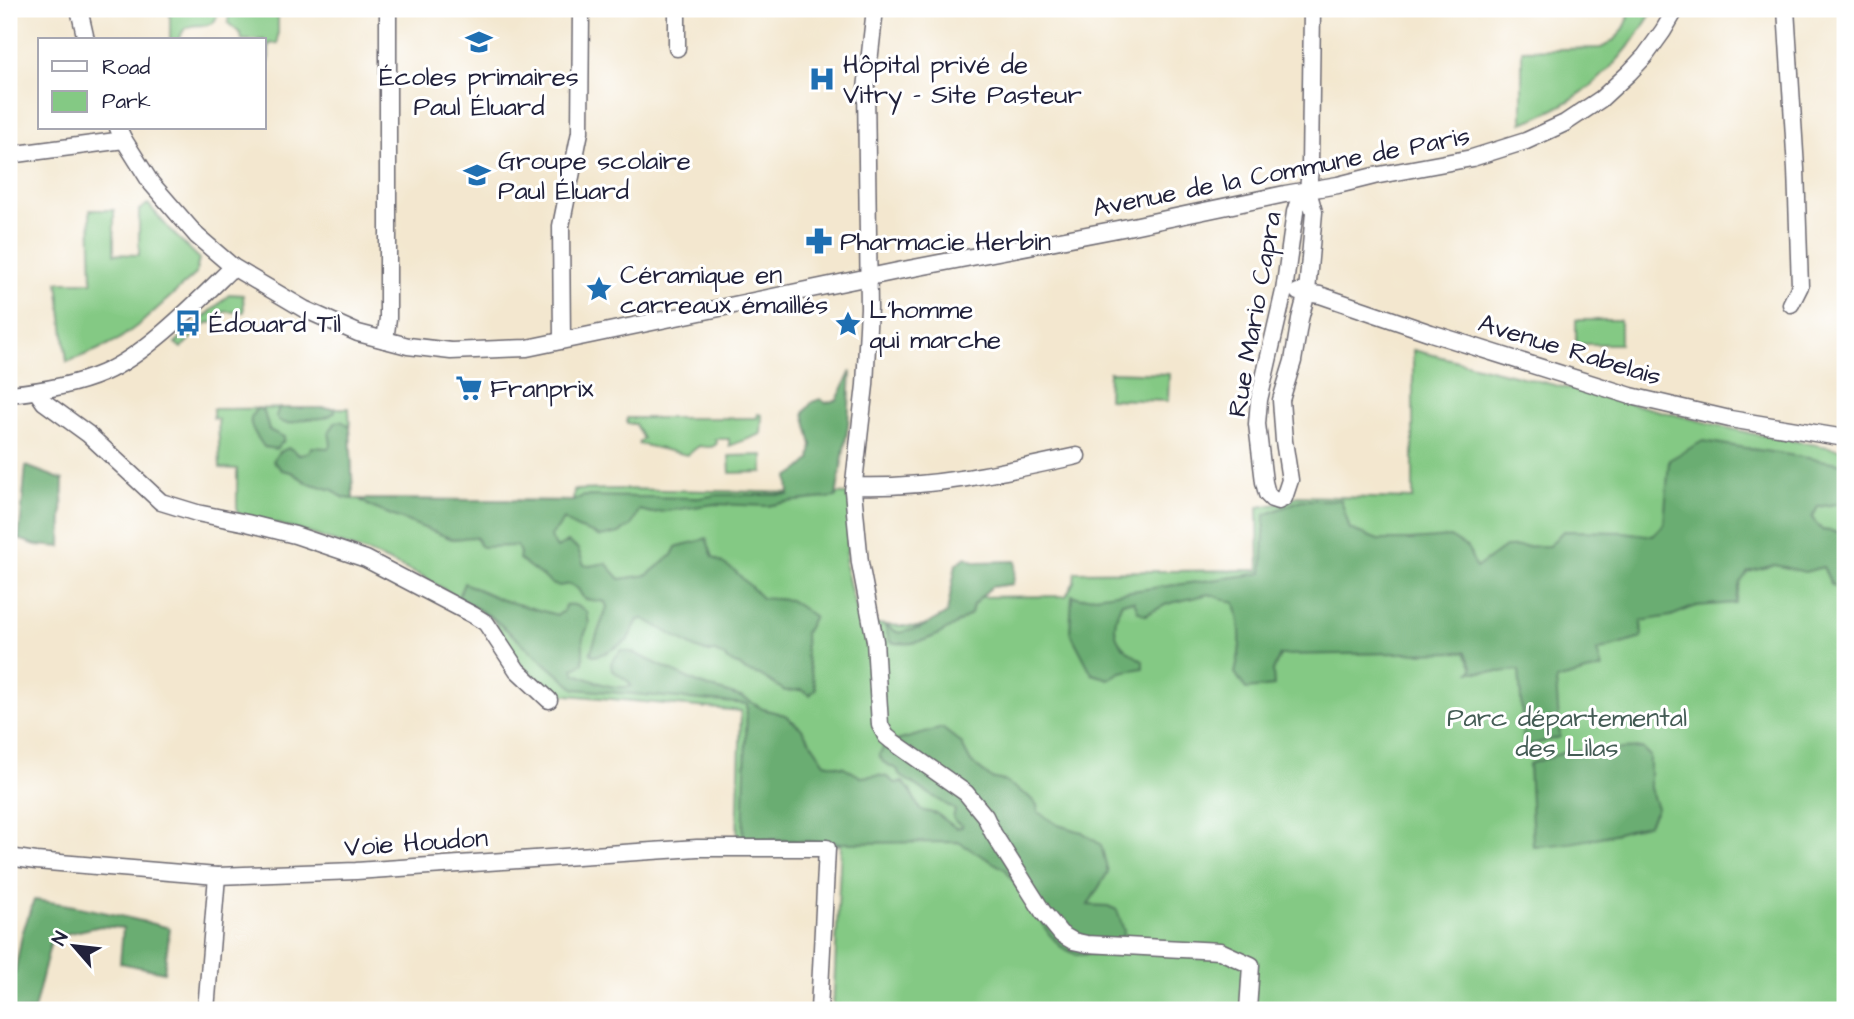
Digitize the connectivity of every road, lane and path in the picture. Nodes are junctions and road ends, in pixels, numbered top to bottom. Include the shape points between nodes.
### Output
1 (79, 9) edge
2 (388, 9) edge
3 (582, 9) edge
4 (677, 9) edge
5 (875, 9) edge
6 (1311, 9) edge
7 (1676, 9) edge
8 (1786, 9) edge
9 (86, 38) edge
10 (677, 48) dead end
11 (121, 134) edge
12 (9, 155) edge
13 (1309, 183) junction
14 (233, 267) junction
15 (869, 278) junction
16 (1284, 290) junction
17 (1307, 292) junction
18 (1791, 303) dead end
19 (562, 340) junction
20 (385, 341) junction
21 (37, 392) junction
22 (9, 394) edge
23 (1259, 400) junction
24 (1281, 400) junction
25 (1845, 438) edge
26 (1077, 456) dead end
27 (854, 486) junction
28 (549, 700) dead end
29 (9, 857) edge
30 (218, 876) junction
31 (206, 1010) edge
32 (819, 1010) edge
33 (1248, 1010) edge

1 - 9 street
2 - 20 street
3 - 19 street via 580,132 561,226
4 - 10 street
5 - 15 street via 866,89
6 - 13 street, Rue Mario Capra
7 - 13 street, Avenue de la Commune de Paris via 1645,56 1601,99 1527,141 1472,159
8 - 18 street via 1800,286
11 - 12 street
11 - 14 street, Avenue de la Commune de Paris via 151,183 197,236
13 - 15 street, Avenue de la Commune de Paris via 1285,194
13 - 16 street, Rue Mario Capra via 1295,212
13 - 17 street, Rue Mario Capra via 1314,212
14 - 20 street, Avenue de la Commune de Paris via 304,309
14 - 21 street via 133,356 80,382
15 - 19 street, Avenue de la Commune de Paris
15 - 27 street via 865,385
16 - 17 street, Avenue Rabelais
16 - 23 street, Rue Mario Capra
17 - 24 street, Rue Mario Capra
17 - 25 street, Avenue Rabelais via 1631,396 1730,419
19 - 20 street, Avenue de la Commune de Paris via 527,348 450,351
21 - 22 street
21 - 28 street via 161,502 295,535 366,559 473,615 486,623 517,670
23 - 24 street
23 - 24 street, Rue Mario Capra via 1264,482 1267,494 1279,501 1290,480
26 - 27 street via 946,481
27 - 33 street via 860,563 875,641 880,725 886,736 966,793 1061,934 1087,944 1220,950 1251,965
29 - 30 street, Voie Houdon
30 - 31 street
30 - 32 street, Voie Houdon via 697,848 827,848

